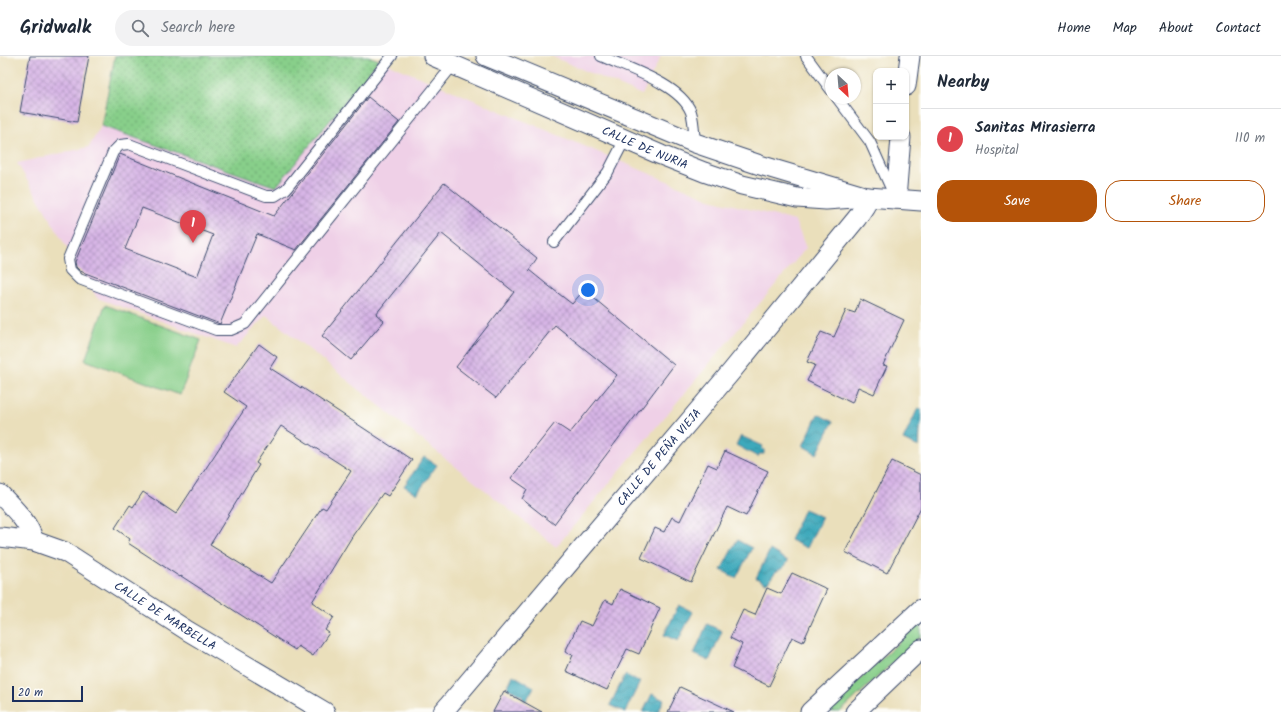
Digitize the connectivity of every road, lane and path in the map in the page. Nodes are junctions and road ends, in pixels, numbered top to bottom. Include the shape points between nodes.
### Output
1 (392, 56) edge
2 (433, 56) edge
3 (486, 56) edge
4 (600, 56) edge
5 (806, 56) edge
6 (910, 56) edge
7 (453, 64) junction
8 (908, 68) edge
9 (825, 82) edge
10 (842, 104) edge
11 (625, 139) junction
12 (901, 140) edge
13 (695, 143) junction
14 (868, 197) junction
15 (896, 198) junction
16 (921, 201) edge
17 (554, 242) dead end
18 (0, 494) edge
19 (0, 537) edge
20 (34, 541) junction
21 (921, 609) edge
22 (921, 649) edge
23 (325, 712) edge
24 (443, 712) edge
25 (810, 712) edge
26 (854, 712) edge

1 - 7 lane via 286,189 276,196 266,196 129,144 120,145 113,152 68,259 70,270 79,279 216,330 231,330 245,324
2 - 7 street, CALLE DE NURIA
3 - 13 street, CALLE DE NURIA
4 - 13 lane via 666,86 680,96 691,112
5 - 9 lane
6 - 8 street
7 - 11 street, CALLE DE NURIA
10 - 15 lane via 870,142
11 - 14 street, CALLE DE NURIA via 742,185 797,198 826,200
11 - 17 lane via 608,172
12 - 15 street
13 - 14 street, CALLE DE NURIA
14 - 15 street, CALLE DE NURIA
14 - 24 street, CALLE DE PEÑA VIEJA via 857,218 730,372
15 - 16 street, CALLE DE NURIA
18 - 20 street via 31,529
19 - 20 street, CALLE DE MARBELLA
20 - 23 street, CALLE DE MARBELLA via 65,552 188,631
21 - 25 street
22 - 26 street

